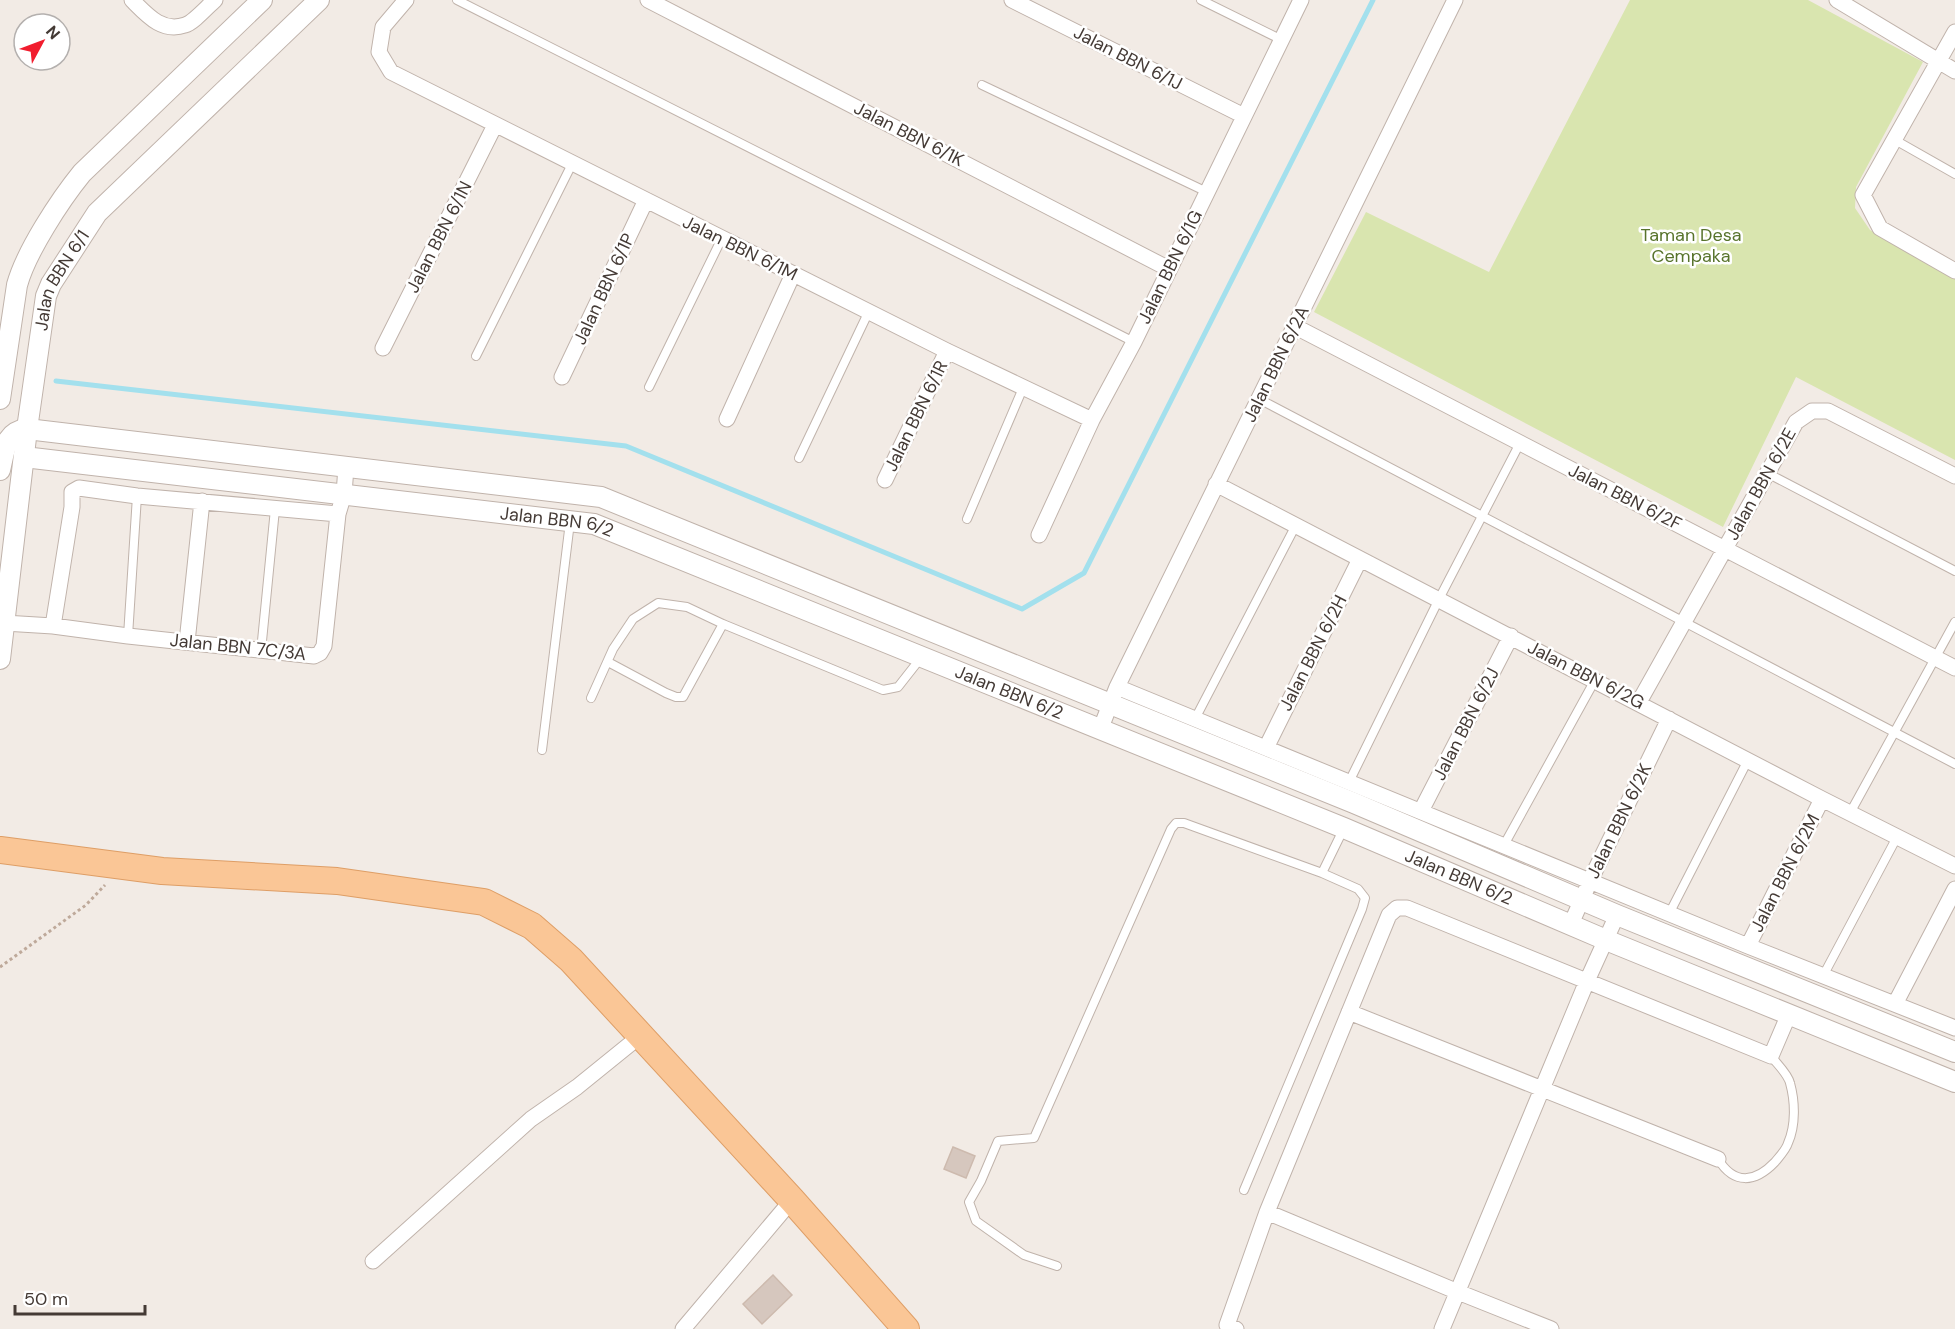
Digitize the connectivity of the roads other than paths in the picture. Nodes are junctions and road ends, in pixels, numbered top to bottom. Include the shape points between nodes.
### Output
1 (132, 0) edge
2 (215, 0) edge
3 (262, 0) edge
4 (319, 0) edge
5 (406, 0) edge
6 (457, 0) edge
7 (648, 0) edge
8 (1012, 0) edge
9 (1201, 0) edge
10 (1301, 0) edge
11 (1455, 0) edge
12 (1837, 0) edge
13 (1955, 32) edge
14 (1282, 40) junction
15 (1939, 61) junction
16 (1955, 71) edge
17 (982, 85) dead end
18 (1244, 116) junction
19 (495, 125) junction
20 (1895, 140) junction
21 (573, 162) junction
22 (1955, 174) edge
23 (1207, 192) junction
24 (646, 200) junction
25 (722, 238) junction
26 (1169, 269) junction
27 (1955, 271) edge
28 (793, 274) junction
29 (869, 311) junction
30 (1294, 326) junction
31 (1134, 342) junction
32 (383, 348) dead end
33 (947, 351) junction
34 (476, 356) dead end
35 (562, 377) dead end
36 (650, 387) dead end
37 (1023, 387) junction
38 (0, 399) edge
39 (1259, 399) junction
40 (726, 418) dead end
41 (1092, 420) junction
42 (27, 429) junction
43 (1520, 443) junction
44 (24, 457) junction
45 (799, 458) dead end
46 (346, 467) junction
47 (0, 470) edge
48 (1767, 473) junction
49 (1955, 476) edge
50 (885, 480) dead end
51 (1216, 484) junction
52 (344, 494) junction
53 (137, 496) junction
54 (202, 501) junction
55 (275, 509) junction
56 (338, 514) junction
57 (1482, 515) junction
58 (967, 519) dead end
59 (570, 521) junction
60 (1296, 525) junction
61 (1039, 535) dead end
62 (1725, 549) junction
63 (1360, 559) junction
64 (1955, 571) edge
65 (1439, 599) junction
66 (1684, 621) junction
67 (1955, 622) edge
68 (4, 623) junction
69 (723, 624) junction
70 (53, 626) junction
71 (128, 636) junction
72 (1511, 636) junction
73 (187, 642) junction
74 (261, 651) junction
75 (921, 657) junction
76 (1936, 658) junction
77 (0, 659) edge
78 (608, 662) junction
79 (1955, 668) edge
80 (1595, 680) junction
81 (1113, 696) junction
82 (591, 699) dead end
83 (1639, 702) junction
84 (1195, 719) junction
85 (1669, 719) junction
86 (1100, 730) junction
87 (1895, 732) junction
88 (1266, 748) junction
89 (542, 750) dead end
90 (1748, 760) junction
91 (1955, 764) edge
92 (1349, 782) junction
93 (1822, 799) junction
94 (1421, 811) junction
95 (1850, 813) junction
96 (1344, 828) junction
97 (1898, 837) junction
98 (1504, 845) junction
99 (0, 850) edge
100 (1955, 866) edge
101 (1322, 873) junction
102 (1955, 889) edge
103 (1586, 890) junction
104 (1669, 914) junction
105 (1617, 915) junction
106 (1571, 924) junction
107 (1606, 940) junction
108 (1748, 946) junction
109 (1823, 976) junction
110 (1587, 981) junction
111 (1895, 1004) junction
112 (1349, 1012) junction
113 (1789, 1014) junction
114 (1955, 1028) edge
115 (640, 1036) junction
116 (1955, 1052) edge
117 (1771, 1056) junction
118 (1955, 1082) edge
119 (1542, 1088) junction
120 (1718, 1159) joint
121 (1244, 1190) dead end
122 (792, 1200) junction
123 (1267, 1212) junction
124 (373, 1261) dead end
125 (1057, 1266) dead end
126 (1458, 1292) junction
127 (1230, 1328) edge
128 (683, 1329) edge
129 (906, 1329) edge
130 (1442, 1329) edge
131 (1551, 1329) edge

1 - 2 street via 162,27 186,25
3 - 38 street, Jalan BBN 6/1 via 66,192 21,270
4 - 42 street, Jalan BBN 6/1 via 97,213 46,296
5 - 19 street, Jalan BBN 6/1M via 383,27 379,52 391,72
6 - 31 lane
7 - 26 street, Jalan BBN 6/1K
8 - 18 street, Jalan BBN 6/1J
9 - 14 lane
10 - 14 street, Jalan BBN 6/1G
11 - 30 street, Jalan BBN 6/2A
12 - 15 street
13 - 15 street
14 - 18 street, Jalan BBN 6/1G
15 - 16 street
15 - 20 street
17 - 23 lane
18 - 23 street, Jalan BBN 6/1G
19 - 21 street, Jalan BBN 6/1M
19 - 32 street, Jalan BBN 6/1N
20 - 22 lane
20 - 27 street via 1863,195 1880,228
21 - 24 street, Jalan BBN 6/1M
21 - 34 lane
23 - 26 street, Jalan BBN 6/1G
24 - 25 street, Jalan BBN 6/1M
24 - 35 street, Jalan BBN 6/1P
25 - 28 street, Jalan BBN 6/1M
25 - 36 lane
26 - 31 street, Jalan BBN 6/1G
28 - 29 street, Jalan BBN 6/1M
28 - 40 street
29 - 33 street, Jalan BBN 6/1M
29 - 45 lane
30 - 39 street, Jalan BBN 6/2A
30 - 43 street, Jalan BBN 6/2F
31 - 41 street, Jalan BBN 6/1G
33 - 37 street, Jalan BBN 6/1M
33 - 50 street, Jalan BBN 6/1R
37 - 41 street, Jalan BBN 6/1M
37 - 58 lane
39 - 51 street, Jalan BBN 6/2A
39 - 57 lane
41 - 61 street, Jalan BBN 6/1G
42 - 44 street, Jalan BBN 6/1
42 - 46 street, Jalan BBN 6/2
42 - 47 street via 10,436
43 - 57 lane
43 - 62 street, Jalan BBN 6/2F
44 - 52 street, Jalan BBN 6/2
44 - 68 street, Jalan BBN 6/1
46 - 52 street, Jalan BBN 7C/3A
46 - 81 street, Jalan BBN 6/2 via 601,497
48 - 49 street, Jalan BBN 6/2E via 1796,422 1812,411 1828,411
48 - 62 street, Jalan BBN 6/2E
48 - 64 lane
51 - 60 street, Jalan BBN 6/2G
51 - 81 street, Jalan BBN 6/2A
52 - 56 street, Jalan BBN 7C/3A
52 - 59 street, Jalan BBN 6/2
53 - 54 street
53 - 70 street via 79,489 72,492
53 - 71 lane
54 - 55 street
54 - 73 street
55 - 56 street
55 - 74 lane
56 - 74 street, Jalan BBN 7C/3A via 324,646 314,656
57 - 65 lane
57 - 66 lane
59 - 75 street, Jalan BBN 6/2 via 594,524
59 - 89 lane
60 - 63 street, Jalan BBN 6/2G
60 - 84 lane
62 - 66 street, Jalan BBN 6/2E
62 - 76 street, Jalan BBN 6/2F
63 - 65 street, Jalan BBN 6/2G
63 - 88 street, Jalan BBN 6/2H
65 - 72 street, Jalan BBN 6/2G
65 - 92 lane
66 - 83 street, Jalan BBN 6/2E
66 - 87 lane
67 - 76 lane
68 - 70 street, Jalan BBN 7C/3A
68 - 77 street, Jalan BBN 6/1
69 - 75 lane via 883,690 898,687
69 - 78 lane via 687,607 658,603 633,619
69 - 78 lane via 682,697 666,693
70 - 71 street, Jalan BBN 7C/3A
71 - 73 street, Jalan BBN 7C/3A
72 - 80 street, Jalan BBN 6/2G
72 - 94 street, Jalan BBN 6/2J
73 - 74 street, Jalan BBN 7C/3A
75 - 86 street, Jalan BBN 6/2
76 - 79 street, Jalan BBN 6/2F
76 - 87 lane
78 - 82 lane
80 - 83 street, Jalan BBN 6/2G
80 - 98 lane
81 - 84 street
81 - 86 street, Jalan BBN 6/2A
81 - 103 street, Jalan BBN 6/2 via 1354,803
83 - 85 street, Jalan BBN 6/2G
84 - 88 street
85 - 90 street, Jalan BBN 6/2G
85 - 103 street, Jalan BBN 6/2K
86 - 96 street, Jalan BBN 6/2
87 - 91 lane
87 - 95 lane
88 - 92 street
90 - 93 street, Jalan BBN 6/2G
90 - 104 lane
92 - 94 street
93 - 95 street, Jalan BBN 6/2G
93 - 108 street, Jalan BBN 6/2M
94 - 98 street
95 - 97 street, Jalan BBN 6/2G
96 - 101 lane
96 - 106 street, Jalan BBN 6/2
97 - 100 street, Jalan BBN 6/2G
97 - 109 lane
98 - 103 street
99 - 115 main road via 162,871 337,881 484,902 532,926 571,960
101 - 121 lane via 1358,889 1365,898
101 - 125 lane via 1184,823 1176,823 1171,829 1034,1138 998,1141 969,1202 976,1221 995,1235 1024,1255
102 - 111 street
103 - 104 street
103 - 105 street, Jalan BBN 6/2
103 - 106 street, Jalan BBN 6/2K
104 - 108 street
105 - 107 street
105 - 116 street, Jalan BBN 6/2
106 - 107 street, Jalan BBN 6/2
107 - 110 street
107 - 113 street, Jalan BBN 6/2
108 - 109 street
109 - 111 street
110 - 112 street via 1407,908 1397,908 1389,915
110 - 117 street
110 - 119 street
111 - 114 street
112 - 119 street
112 - 123 street
113 - 117 street
113 - 118 street, Jalan BBN 6/2
115 - 122 main road
115 - 124 street via 531,1119
117 - 120 lane via 1790,1080 1793,1106 1788,1145 1762,1174 1747,1178 1733,1176
119 - 120 street
119 - 126 street
122 - 128 street
122 - 129 main road
123 - 126 street
123 - 127 street
126 - 130 street
126 - 131 street

